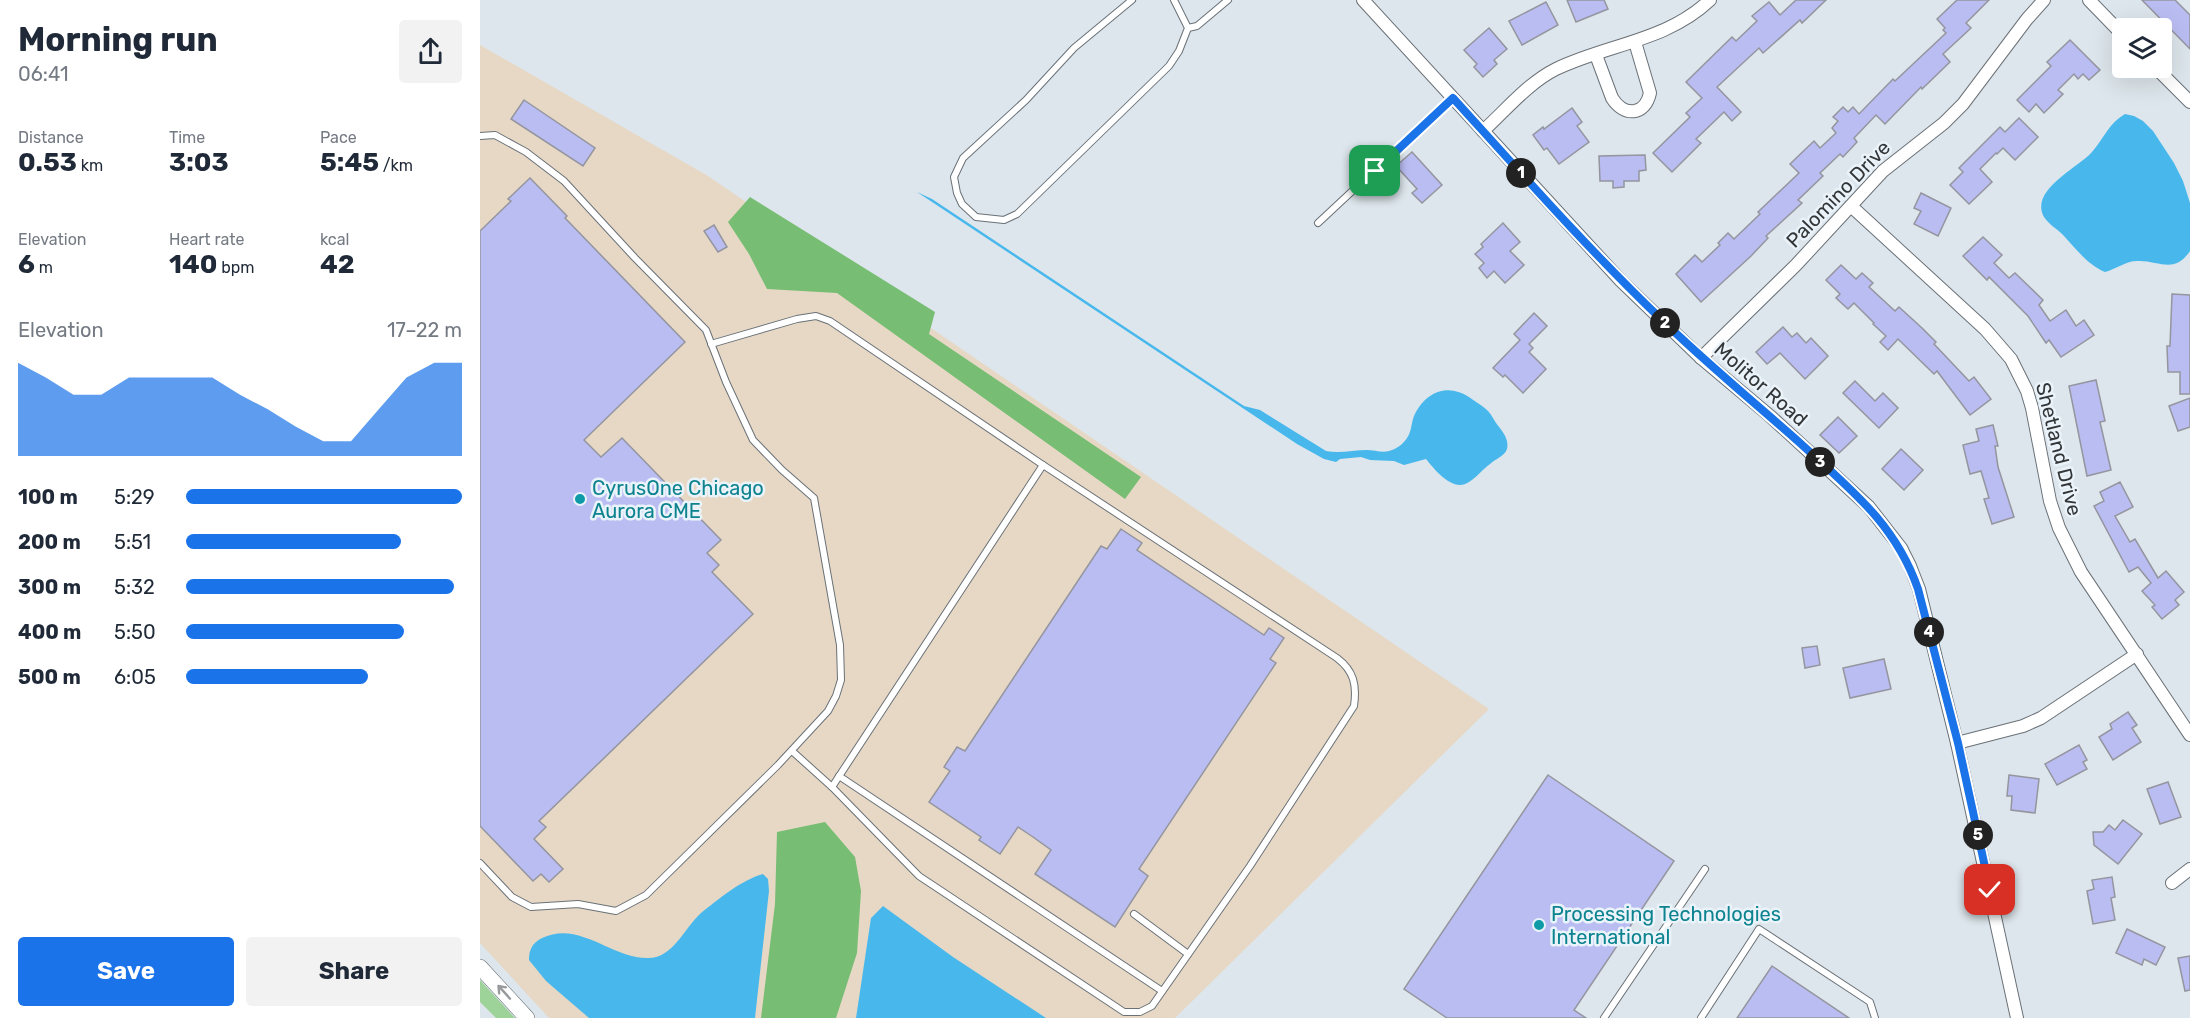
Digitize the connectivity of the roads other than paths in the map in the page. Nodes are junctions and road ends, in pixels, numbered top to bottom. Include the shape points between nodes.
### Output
1 (1132, 0) edge
2 (1174, 0) edge
3 (1228, 0) edge
4 (1363, 0) edge
5 (1710, 0) edge
6 (2044, 0) edge
7 (2089, 0) edge
8 (2112, 24) edge
9 (1188, 28) junction
10 (1635, 42) junction
11 (1596, 55) junction
12 (2166, 78) edge
13 (1453, 98) junction
14 (2190, 102) edge
15 (1483, 131) junction
16 (480, 136) edge
17 (1851, 206) junction
18 (1318, 223) dead end
19 (711, 344) junction
20 (1701, 358) junction
21 (1043, 465) junction
22 (2137, 654) junction
23 (2190, 735) edge
24 (1958, 743) junction
25 (792, 751) junction
26 (839, 776) junction
27 (832, 787) junction
28 (480, 864) edge
29 (1705, 869) dead end
30 (2190, 869) edge
31 (2172, 883) dead end
32 (1134, 914) dead end
33 (1188, 954) junction
34 (480, 967) edge
35 (1162, 991) junction
36 (527, 1018) edge
37 (1604, 1018) edge
38 (1701, 1018) edge
39 (1875, 1018) edge
40 (2017, 1018) edge

1 - 9 lane via 1074,48 1026,100 963,158 954,177 957,193 976,217 1004,220 1017,214 1168,66
2 - 9 lane
3 - 9 lane via 1197,26
4 - 13 street, Molitor Road
5 - 10 street via 1681,23
6 - 17 street, Palomino Drive via 1963,104 1883,171
7 - 8 street
10 - 11 street
10 - 11 street via 1650,93 1643,107 1636,111 1622,110 1616,105
11 - 15 street via 1545,76
12 - 14 street
13 - 15 street, Molitor Road
13 - 18 lane
15 - 20 street, Molitor Road via 1622,281
16 - 19 lane via 495,135 526,152 564,181 706,330
17 - 20 street, Palomino Drive
17 - 22 street, Shetland Drive via 1985,329 2011,359 2032,408 2059,528 2081,572
19 - 21 lane via 816,316 830,321
19 - 25 lane via 753,440 814,498 840,645 841,680 828,711
20 - 24 street, Molitor Road via 1838,477 1869,507 1901,548 1918,589
21 - 26 lane
21 - 33 lane via 1337,658 1355,680 1354,706
22 - 23 street, Shetland Drive
22 - 24 street via 2041,718
24 - 40 street, Molitor Road
25 - 27 lane
25 - 28 lane via 646,895 616,911 578,904 531,907 512,897
26 - 27 lane
26 - 35 lane
27 - 35 lane via 919,876 1124,1012 1140,1012 1152,1006
29 - 37 lane
30 - 31 street
32 - 33 lane
33 - 35 lane
36 -> 34 street
38 - 39 lane via 1759,929 1870,1002

